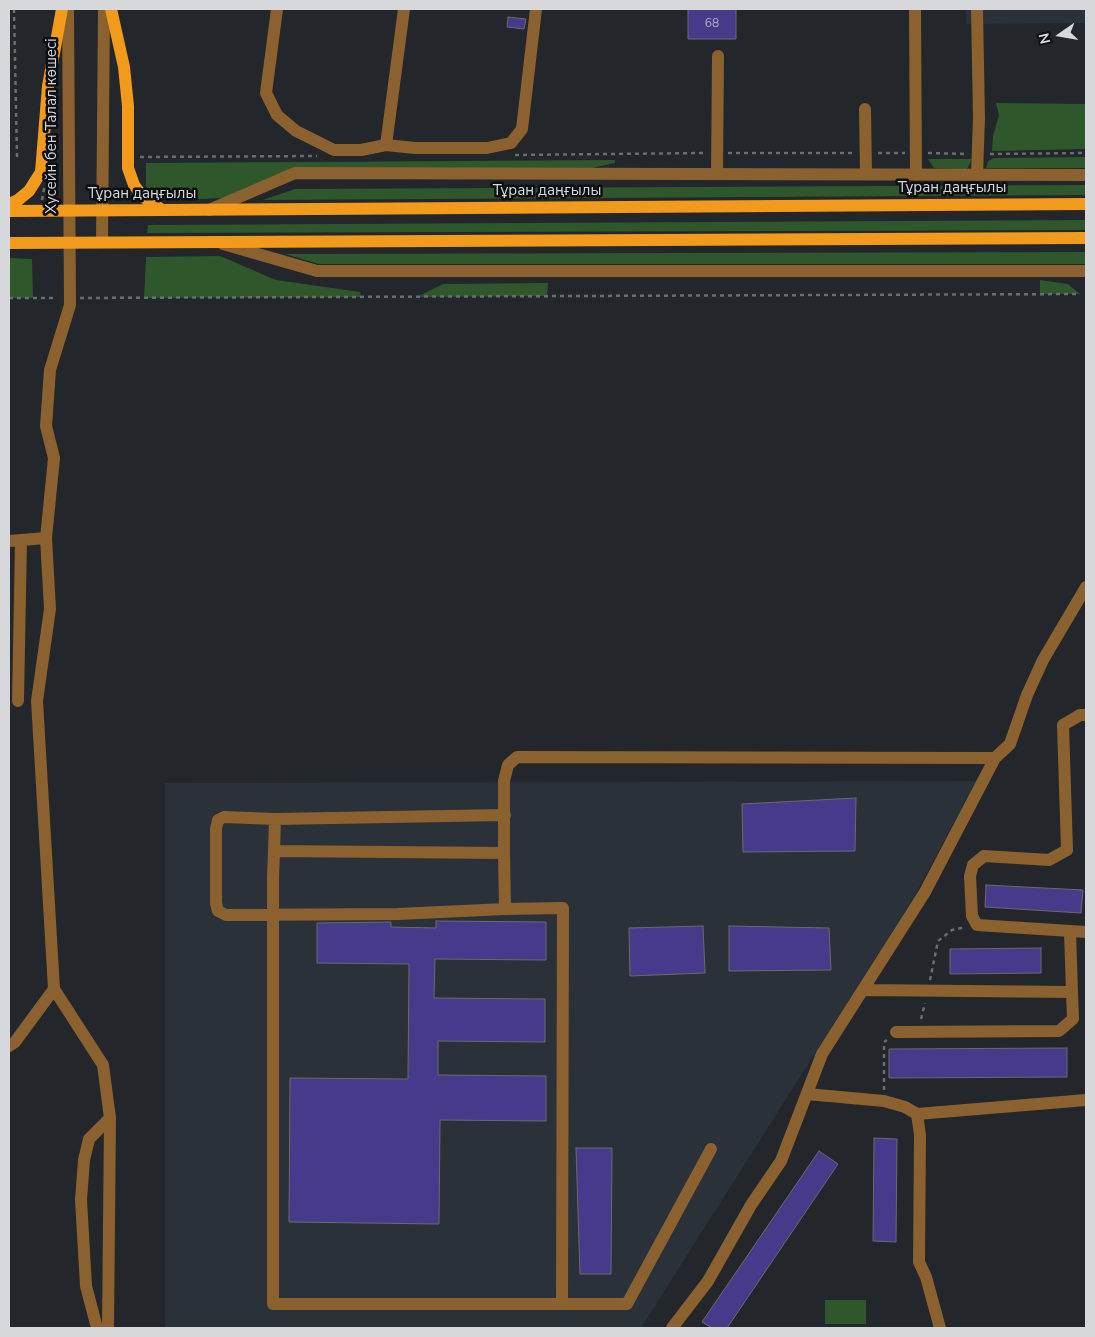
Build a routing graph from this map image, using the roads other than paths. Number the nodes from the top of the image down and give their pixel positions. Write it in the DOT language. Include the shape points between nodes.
graph roads {
  1 [pos="62,9"];
  2 [pos="68,9"];
  3 [pos="104,9"];
  4 [pos="111,9"];
  5 [pos="277,9"];
  6 [pos="404,9"];
  7 [pos="536,9"];
  8 [pos="915,9"];
  9 [pos="977,9"];
  10 [pos="718,56"];
  11 [pos="866,109"];
  12 [pos="386,145"];
  13 [pos="717,174"];
  14 [pos="866,174"];
  15 [pos="916,174"];
  16 [pos="977,175"];
  17 [pos="1086,175"];
  18 [pos="9,204"];
  19 [pos="1086,204"];
  20 [pos="102,210"];
  21 [pos="162,210"];
  22 [pos="209,210"];
  23 [pos="9,211"];
  24 [pos="69,211"];
  25 [pos="1086,238"];
  26 [pos="102,242"];
  27 [pos="215,242"];
  28 [pos="9,243"];
  29 [pos="69,243"];
  30 [pos="1086,271"];
  31 [pos="46,538"];
  32 [pos="15,541"];
  33 [pos="1086,587"];
  34 [pos="13,701"];
  35 [pos="37,701"];
  36 [pos="1086,715"];
  37 [pos="995,758"];
  38 [pos="504,815"];
  39 [pos="275,819"];
  40 [pos="274,852"];
  41 [pos="504,853"];
  42 [pos="504,909"];
  43 [pos="273,914"];
  44 [pos="1070,932"];
  45 [pos="1086,932"];
  46 [pos="54,989"];
  47 [pos="863,990"];
  48 [pos="1072,992"];
  49 [pos="896,1032"];
  50 [pos="9,1046"];
  51 [pos="807,1094"];
  52 [pos="1086,1100"];
  53 [pos="917,1114"];
  54 [pos="110,1118"];
  55 [pos="711,1149"];
  56 [pos="562,1304"];
  57 [pos="97,1328"];
  58 [pos="108,1328"];
  59 [pos="672,1328"];
  60 [pos="940,1328"];
  1 -- 18 [label="main road" via="48,86 41,172 29,191"];
  2 -- 24 [label="street, Хусейн бен Талал көшесі"];
  3 -- 20 [label="street"];
  4 -- 21 [label="main road" via="124,67 128,168 142,196"];
  5 -- 12 [label="street" via="266,94 277,115 296,131 334,150 361,150"];
  6 -- 12 [label="street"];
  7 -- 12 [label="street" via="522,129 511,144 487,148"];
  8 -- 15 [label="street"];
  9 -- 16 [label="street"];
  10 -- 13 [label="street"];
  11 -- 14 [label="street"];
  13 -- 14 [label="street"];
  13 -- 22 [label="street" via="295,173"];
  14 -- 15 [label="street"];
  15 -- 16 [label="street"];
  16 -- 17 [label="street"];
  19 -- 22 [label="main road, Тұран даңғылы"];
  20 -- 21 [label="main road, Тұран даңғылы"];
  20 -- 24 [label="main road, Тұран даңғылы"];
  20 -- 26 [label="street"];
  21 -- 22 [label="main road, Тұран даңғылы"];
  23 -- 24 [label="main road, Тұран даңғылы"];
  24 -- 29 [label="street, Хусейн бен Талал көшесі"];
  25 -- 27 [label="main road"];
  26 -- 27 [label="main road"];
  26 -- 29 [label="main road"];
  27 -- 30 [label="street" via="317,271"];
  28 -- 29 [label="main road"];
  29 -- 31 [label="street, Хусейн бен Талал көшесі" via="70,306 50,370 46,426 54,458"];
  31 -- 32 [label="street"];
  31 -- 35 [label="street, Хусейн бен Талал көшесі" via="50,609"];
  32 -- 34 [label="street"];
  33 -- 37 [label="street" via="1043,660 1010,744"];
  34 -- 35 [label="street"];
  35 -- 46 [label="street, Хусейн бен Талал көшесі"];
  36 -- 44 [label="street" via="1080,715 1063,726 1066,850 1048,860 984,856 973,865 970,876 972,916 977,925"];
  37 -- 38 [label="street" via="517,757 508,765 504,781"];
  37 -- 47 [label="street" via="925,892"];
  38 -- 39 [label="street"];
  38 -- 41 [label="street"];
  39 -- 40 [label="street"];
  39 -- 43 [label="street" via="224,817 218,820 216,829 218,911 226,915"];
  40 -- 41 [label="street"];
  40 -- 43 [label="street"];
  41 -- 42 [label="street"];
  42 -- 43 [label="street" via="398,914"];
  42 -- 56 [label="street" via="563,908"];
  43 -- 56 [label="street" via="273,1304"];
  44 -- 45 [label="street"];
  44 -- 48 [label="street"];
  46 -- 50 [label="street"];
  46 -- 54 [label="street" via="103,1065"];
  47 -- 48 [label="street"];
  47 -- 51 [label="street" via="822,1054"];
  48 -- 49 [label="street" via="1073,1019 1059,1031"];
  51 -- 53 [label="street" via="884,1102"];
  51 -- 59 [label="street" via="781,1161 751,1205 708,1281"];
  52 -- 53 [label="street"];
  53 -- 60 [label="street" via="920,1135 918,1262 926,1277"];
  54 -- 57 [label="street" via="89,1139 82,1190 86,1286"];
  54 -- 58 [label="street"];
  55 -- 56 [label="street" via="627,1304"];
}
